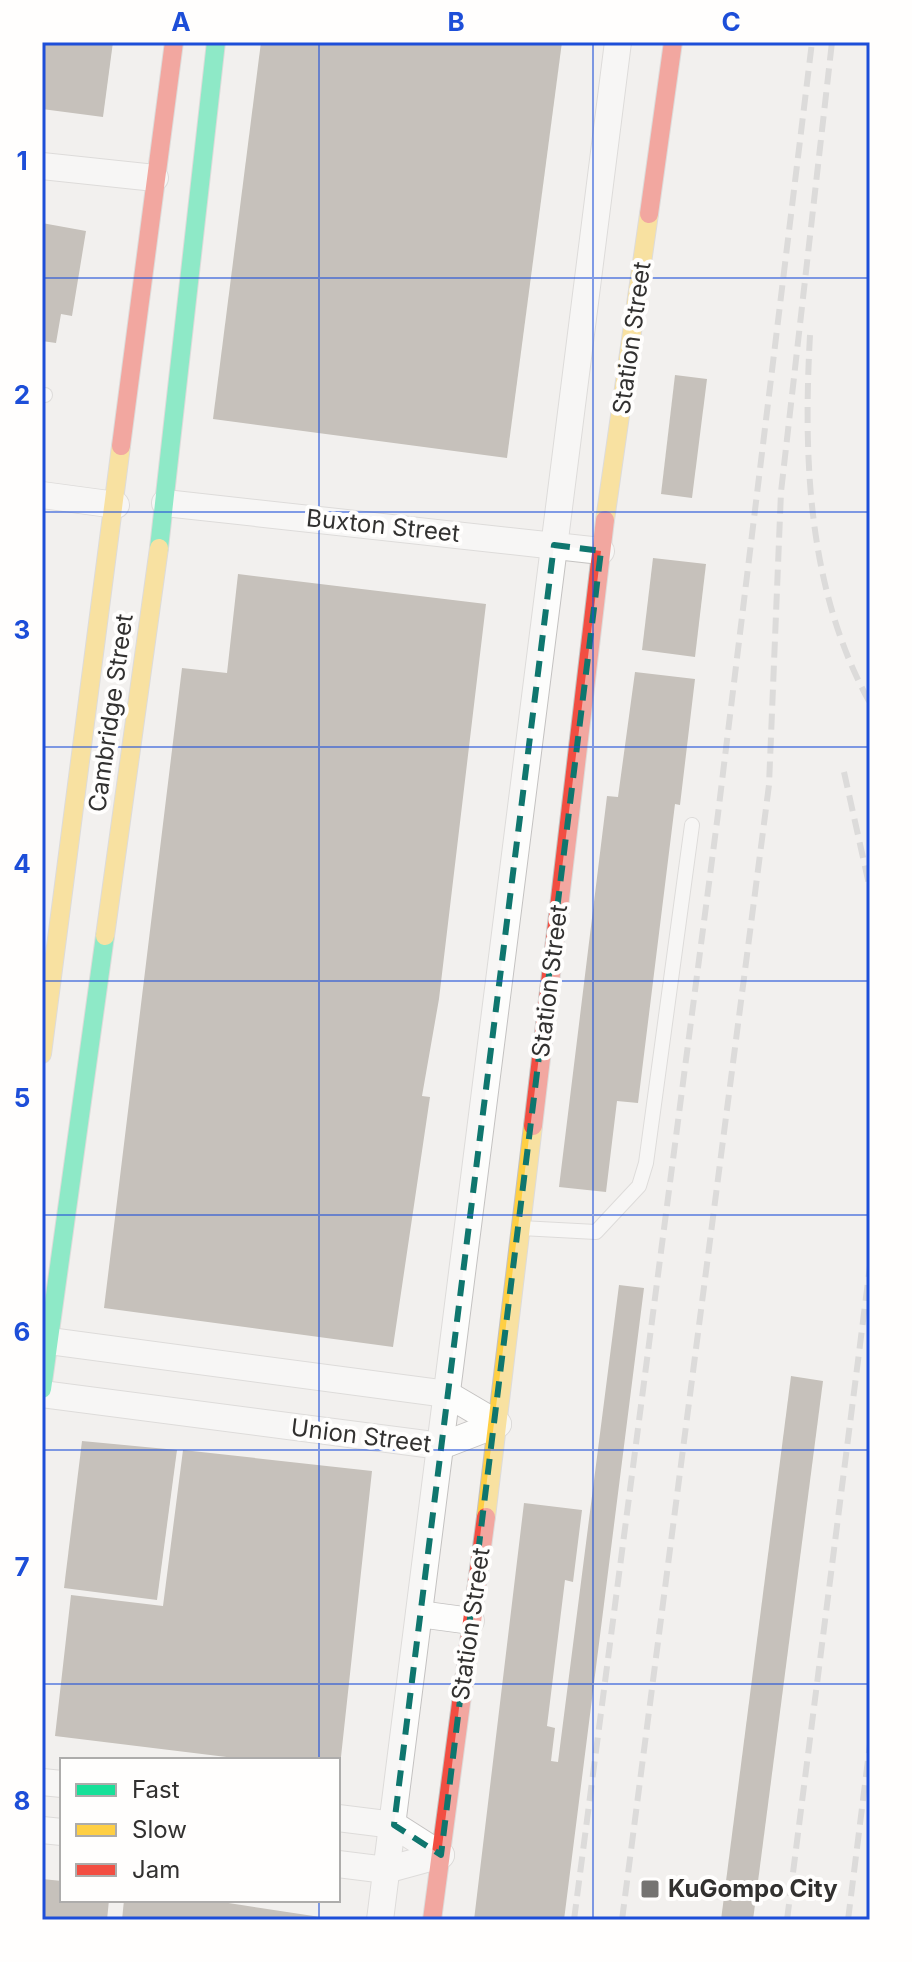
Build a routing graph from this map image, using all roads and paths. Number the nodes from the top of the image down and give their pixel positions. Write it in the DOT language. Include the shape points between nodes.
graph roads {
  1 [pos="174,42"];
  2 [pos="216,42"];
  3 [pos="618,42"];
  4 [pos="673,42"];
  5 [pos="42,166"];
  6 [pos="155,178"];
  7 [pos="42,495"];
  8 [pos="165,503"];
  9 [pos="116,505"];
  10 [pos="554,545"];
  11 [pos="601,551"];
  12 [pos="692,825"];
  13 [pos="54,884"];
  14 [pos="48,951"];
  15 [pos="42,1054"];
  16 [pos="521,1228"];
  17 [pos="45,1340"];
  18 [pos="42,1392"];
  19 [pos="447,1394"];
  20 [pos="498,1424"];
  21 [pos="441,1446"];
  22 [pos="419,1614"];
  23 [pos="471,1621"];
  24 [pos="340,1818"];
  25 [pos="394,1825"];
  26 [pos="441,1855"];
  27 [pos="340,1864"];
  28 [pos="386,1870"];
  29 [pos="380,1920"];
  30 [pos="432,1920"];
  1 -- 6 [label="street, Cambridge Street"];
  2 -- 8 [label="street, Cambridge Street"];
  3 -- 10 [label="street"];
  4 -- 11 [label="street, Station Street"];
  5 -- 6 [label="street"];
  6 -- 9 [label="street, Cambridge Street"];
  7 -- 9 [label="street"];
  8 -- 10 [label="street, Buxton Street"];
  8 -- 17 [label="street, Cambridge Street"];
  9 -- 13 [label="street, Cambridge Street"];
  10 -- 11 [label="street, Buxton Street"];
  10 -- 19 [label="street"];
  11 -- 16 [label="street, Station Street"];
  12 -- 16 [label="lane" via="639,1186 596,1232"];
  13 -- 14 [label="street, Cambridge Street"];
  14 -- 15 [label="street, Cambridge Street"];
  16 -- 20 [label="street, Station Street"];
  17 -- 18 [label="street, Cambridge Street"];
  17 -- 19 [label="street"];
  18 -- 21 [label="street, Union Street"];
  19 -- 20 [label="street"];
  19 -- 21 [label="street"];
  20 -- 21 [label="street, Union Street"];
  20 -- 23 [label="street, Station Street"];
  21 -- 22 [label="street"];
  22 -- 23 [label="street"];
  22 -- 25 [label="street"];
  23 -- 26 [label="street, Station Street"];
  24 -- 25 [label="street"];
  25 -- 26 [label="street"];
  25 -- 28 [label="street"];
  26 -- 28 [label="street"];
  26 -- 30 [label="street, Station Street"];
  27 -- 28 [label="street"];
  28 -- 29 [label="street"];
}
